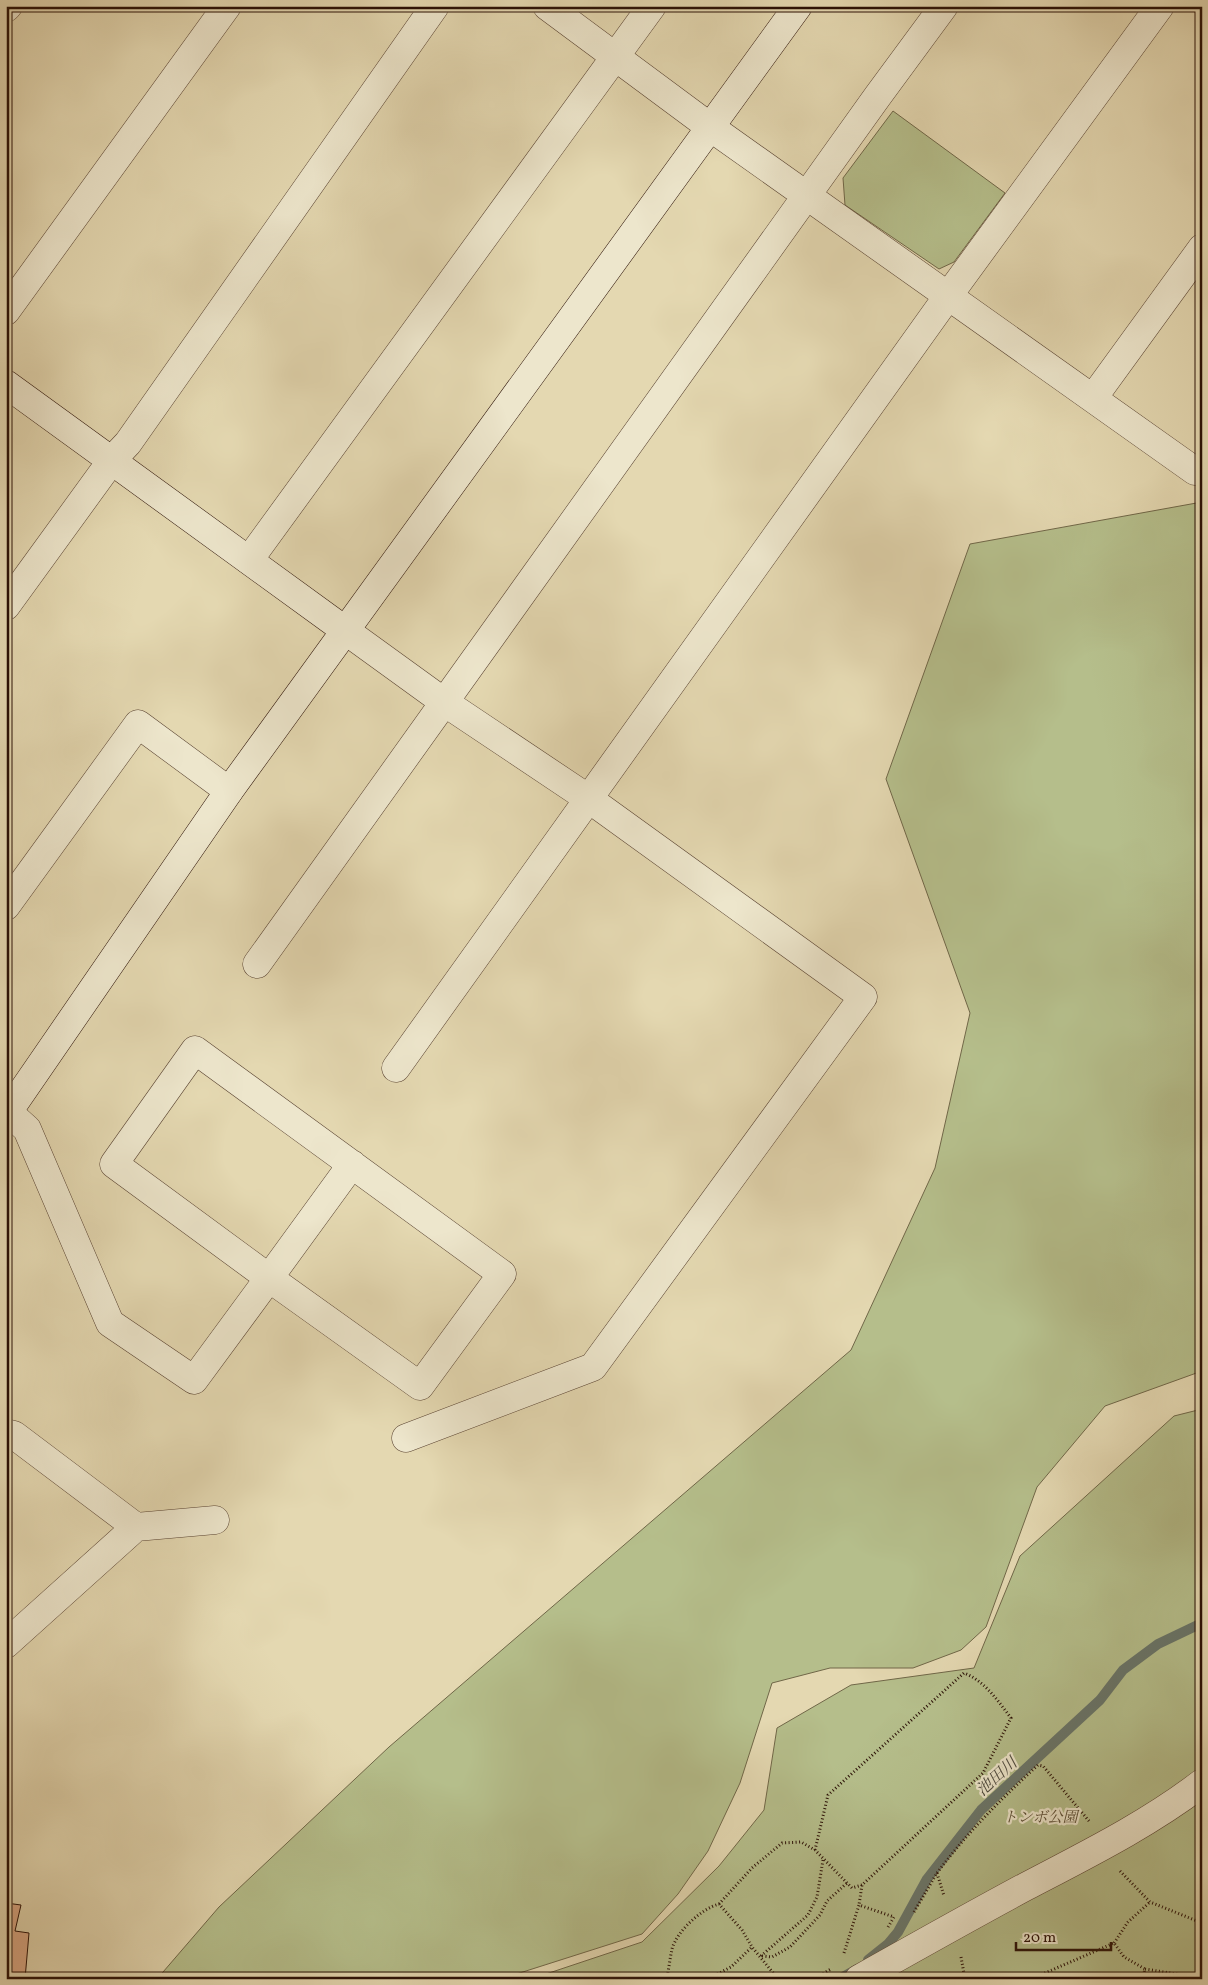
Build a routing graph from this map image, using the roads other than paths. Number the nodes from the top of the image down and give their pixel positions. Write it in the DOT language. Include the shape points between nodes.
graph roads {
  1 [pos="227,6"];
  2 [pos="435,6"];
  3 [pos="547,6"];
  4 [pos="652,6"];
  5 [pos="798,6"];
  6 [pos="944,6"];
  7 [pos="1160,6"];
  8 [pos="616,57"];
  9 [pos="710,127"];
  10 [pos="807,195"];
  11 [pos="1202,248"];
  12 [pos="948,296"];
  13 [pos="6,311"];
  14 [pos="6,384"];
  15 [pos="1093,398"];
  16 [pos="112,460"];
  17 [pos="1202,469"];
  18 [pos="249,560"];
  19 [pos="6,606"];
  20 [pos="346,631"];
  21 [pos="444,702"];
  22 [pos="229,791"];
  23 [pos="589,799"];
  24 [pos="6,906"];
  25 [pos="257,964"];
  26 [pos="396,1068"];
  27 [pos="7,1113"];
  28 [pos="352,1164"];
  29 [pos="269,1278"];
  30 [pos="6,1433"];
  31 [pos="406,1438"];
  32 [pos="215,1520"];
  33 [pos="136,1527"];
  34 [pos="6,1644"];
  35 [pos="1202,1783"];
  36 [pos="859,1979"];
  1 -- 13 [label="street"];
  2 -- 16 [label="street" via="128,443"];
  3 -- 8 [label="street"];
  4 -- 8 [label="street"];
  5 -- 9 [label="street"];
  6 -- 10 [label="street"];
  7 -- 12 [label="street"];
  8 -- 9 [label="street"];
  8 -- 18 [label="street"];
  9 -- 10 [label="street"];
  9 -- 20 [label="street"];
  10 -- 12 [label="street"];
  10 -- 21 [label="street"];
  11 -- 15 [label="street"];
  12 -- 15 [label="street"];
  12 -- 23 [label="street"];
  14 -- 16 [label="street"];
  15 -- 17 [label="street" via="1195,471"];
  16 -- 18 [label="street"];
  16 -- 19 [label="street"];
  18 -- 20 [label="street"];
  20 -- 21 [label="street"];
  20 -- 22 [label="street"];
  21 -- 23 [label="street"];
  21 -- 25 [label="street"];
  22 -- 24 [label="street" via="138,724"];
  22 -- 27 [label="street"];
  23 -- 26 [label="street"];
  23 -- 31 [label="street" via="863,997 593,1367"];
  27 -- 29 [label="street" via="27,1129 110,1323 194,1380"];
  28 -- 29 [label="street"];
  28 -- 29 [label="street" via="502,1274 420,1386"];
  28 -- 29 [label="street" via="195,1050 114,1164"];
  30 -- 33 [label="street" via="14,1435"];
  32 -- 33 [label="street"];
  33 -- 34 [label="street"];
  35 -- 36 [label="street" via="1108,1844"];
}
